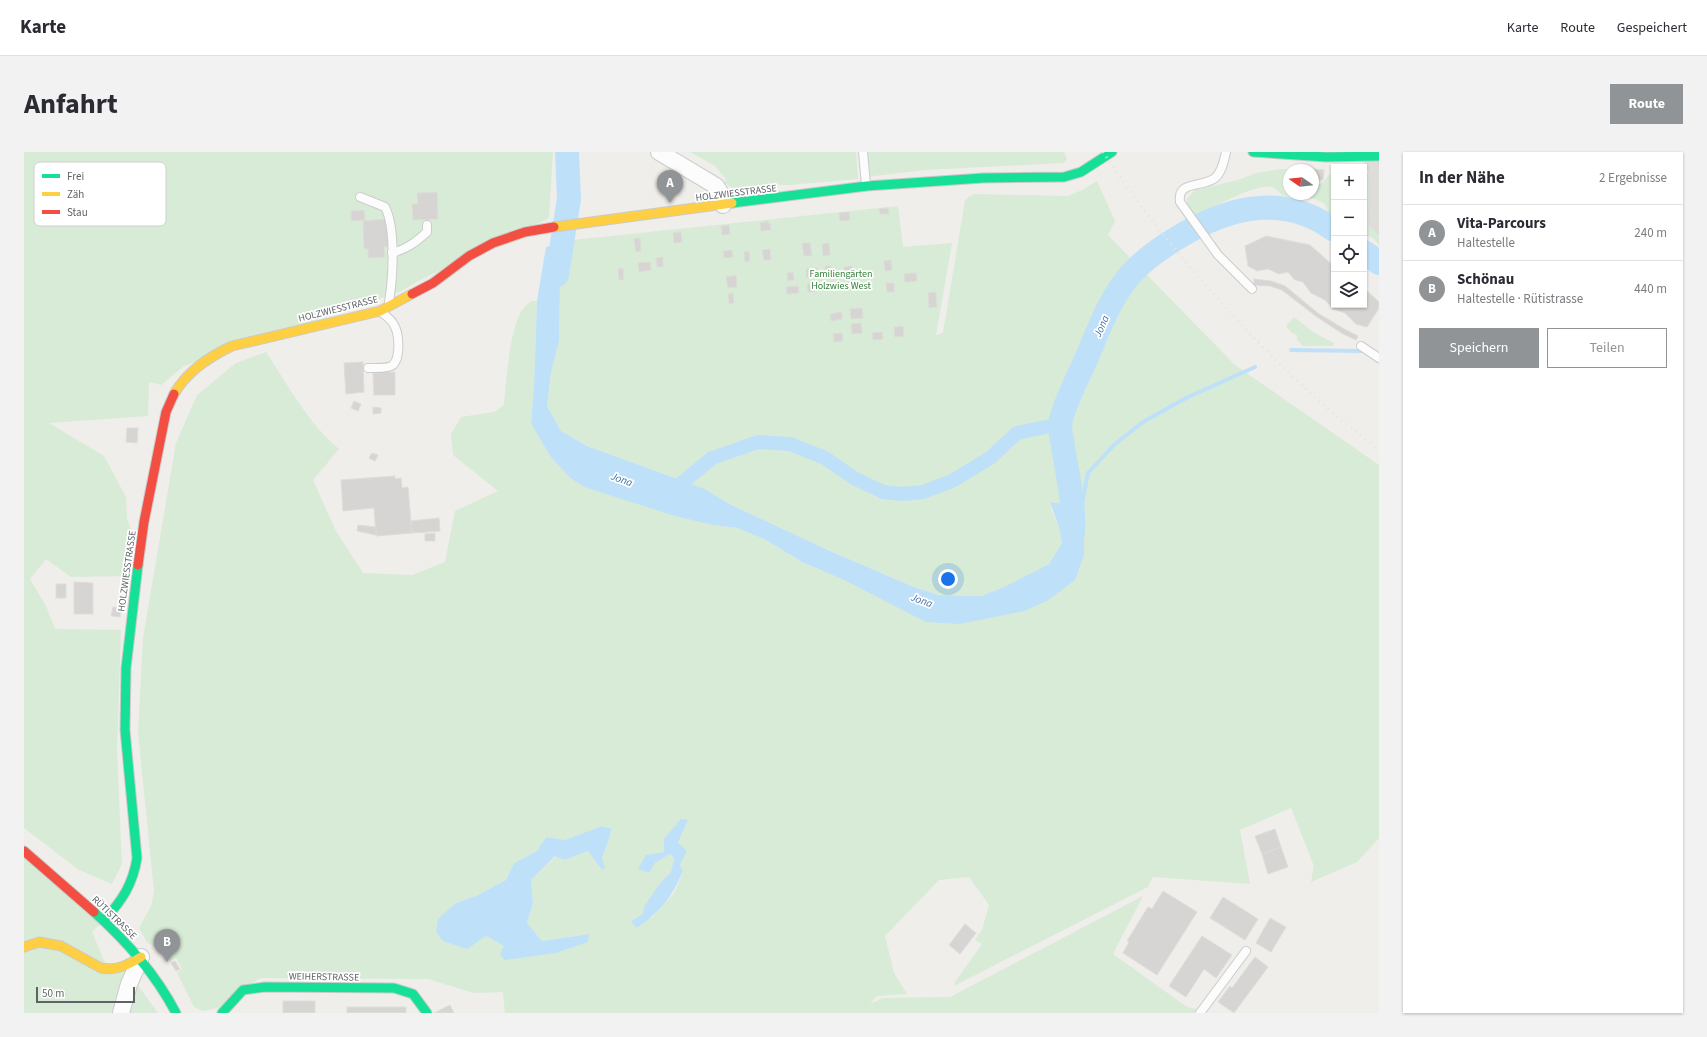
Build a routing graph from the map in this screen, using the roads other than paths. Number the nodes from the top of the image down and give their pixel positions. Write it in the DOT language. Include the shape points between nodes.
graph roads {
  1 [pos="659,152"];
  2 [pos="863,152"];
  3 [pos="1112,152"];
  4 [pos="1226,152"];
  5 [pos="1253,152"];
  6 [pos="1367,155"];
  7 [pos="1379,156"];
  8 [pos="867,186"];
  9 [pos="360,197"];
  10 [pos="723,205"];
  11 [pos="427,225"];
  12 [pos="392,253"];
  13 [pos="1252,289"];
  14 [pos="384,309"];
  15 [pos="1362,346"];
  16 [pos="1379,358"];
  17 [pos="368,368"];
  18 [pos="24,851"];
  19 [pos="104,920"];
  20 [pos="24,947"];
  21 [pos="1246,951"];
  22 [pos="141,957"];
  23 [pos="120,1013"];
  24 [pos="176,1013"];
  25 [pos="222,1013"];
  26 [pos="427,1013"];
  27 [pos="1200,1013"];
  1 -- 10 [label="street" via="716,186"];
  2 -- 8 [label="lane"];
  3 -- 8 [label="street, HOLZWIESSTRASSE" via="1081,172 1064,177 983,178"];
  4 -- 13 [label="lane" via="1221,170 1214,179 1185,187 1180,192 1180,202 1214,249"];
  5 -- 6 [label="street" via="1326,157"];
  6 -- 7 [label="street"];
  8 -- 10 [label="street, HOLZWIESSTRASSE"];
  9 -- 12 [label="lane" via="385,207 389,215"];
  10 -- 14 [label="street, HOLZWIESSTRASSE" via="525,232 493,243 433,283"];
  11 -- 12 [label="lane" via="427,232 414,244"];
  12 -- 14 [label="lane" via="392,287"];
  14 -- 17 [label="lane" via="395,326 398,358 388,367"];
  14 -- 19 [label="street, HOLZWIESSTRASSE" via="232,346 210,357 192,371 175,392 166,412 144,522 126,668 125,730 137,858 128,891"];
  15 -- 16 [label="lane"];
  18 -- 19 [label="street, RÜTISTRASSE"];
  19 -- 22 [label="street, RÜTISTRASSE"];
  20 -- 22 [label="street" via="39,942 61,946 108,970 128,966"];
  21 -- 27 [label="lane"];
  22 -- 23 [label="street"];
  22 -- 24 [label="street, RÜTISTRASSE" via="166,992"];
  25 -- 26 [label="street, WEIHERSTRASSE" via="243,990 266,986 394,988 412,994"];
}
